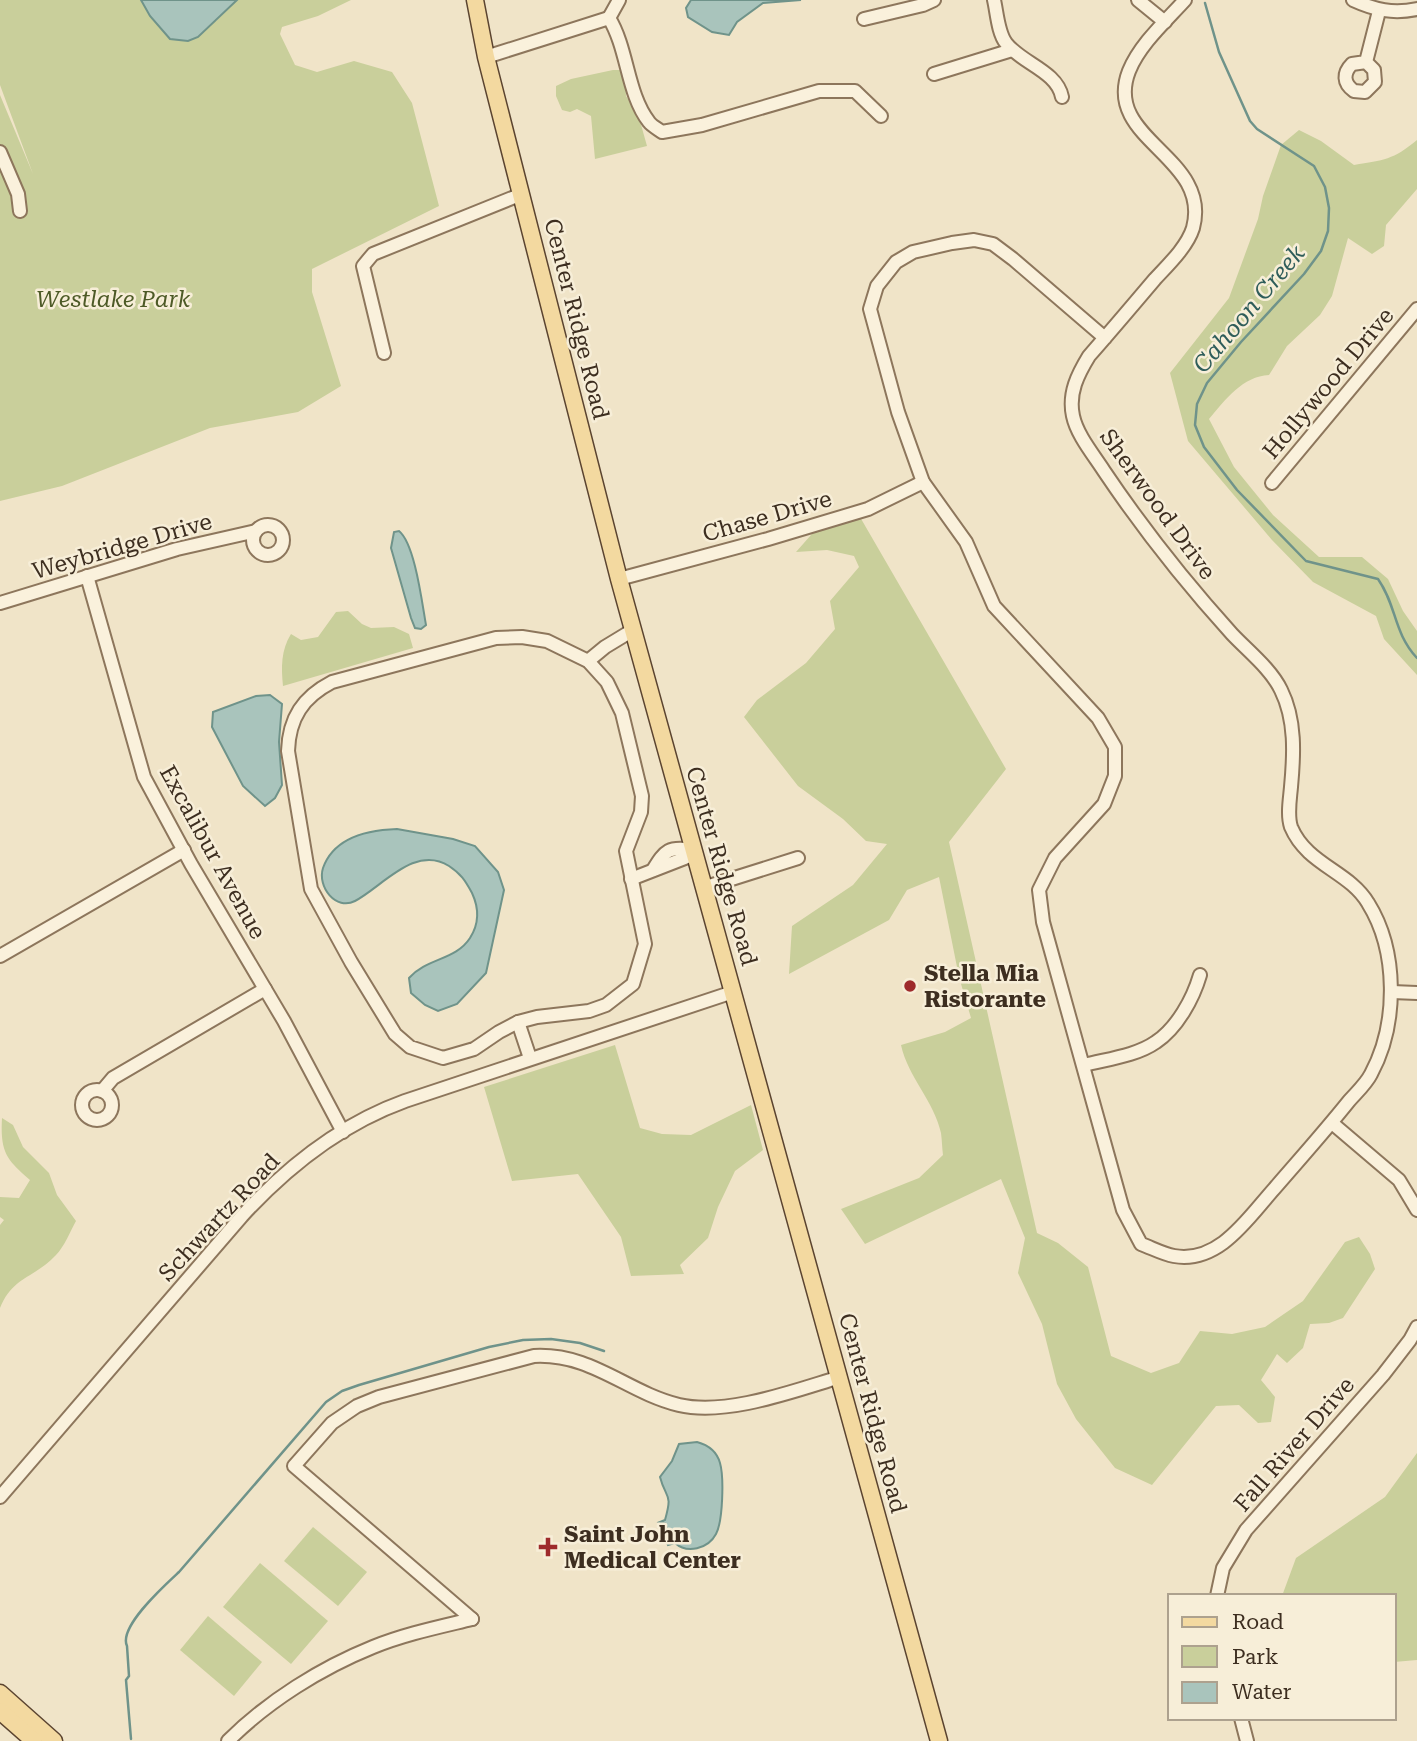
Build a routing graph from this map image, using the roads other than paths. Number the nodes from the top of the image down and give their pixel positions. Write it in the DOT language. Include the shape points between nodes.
graph roads {
  1 [pos="475,0"];
  2 [pos="619,0"];
  3 [pos="934,0"];
  4 [pos="994,0"];
  5 [pos="1138,0"];
  6 [pos="1185,0"];
  7 [pos="1353,0"];
  8 [pos="1417,9"];
  9 [pos="1379,11"];
  10 [pos="610,18"];
  11 [pos="864,19"];
  12 [pos="1165,22"];
  13 [pos="1012,50"];
  14 [pos="486,57"];
  15 [pos="1366,62"];
  16 [pos="933,74"];
  17 [pos="1062,97"];
  18 [pos="881,116"];
  19 [pos="0,152"];
  20 [pos="522,194"];
  21 [pos="20,211"];
  22 [pos="1417,309"];
  23 [pos="1104,338"];
  24 [pos="384,353"];
  25 [pos="923,482"];
  26 [pos="1272,483"];
  27 [pos="256,531"];
  28 [pos="87,576"];
  29 [pos="619,579"];
  30 [pos="0,603"];
  31 [pos="633,631"];
  32 [pos="588,662"];
  33 [pos="184,850"];
  34 [pos="693,850"];
  35 [pos="798,858"];
  36 [pos="631,879"];
  37 [pos="703,888"];
  38 [pos="0,956"];
  39 [pos="1200,975"];
  40 [pos="265,989"];
  41 [pos="733,992"];
  42 [pos="1392,992"];
  43 [pos="1417,993"];
  44 [pos="518,1022"];
  45 [pos="530,1058"];
  46 [pos="1084,1065"];
  47 [pos="102,1091"];
  48 [pos="1332,1123"];
  49 [pos="343,1132"];
  50 [pos="1417,1210"];
  51 [pos="1417,1327"];
  52 [pos="840,1377"];
  53 [pos="0,1497"];
  54 [pos="1217,1594"];
  55 [pos="0,1693"];
  56 [pos="0,1711"];
  57 [pos="1242,1720"];
  58 [pos="34,1741"];
  59 [pos="54,1741"];
  60 [pos="228,1741"];
  61 [pos="939,1741"];
  62 [pos="1247,1741"];
  1 -- 14 [label="main road, Center Ridge Road"];
  2 -- 10 [label="street"];
  3 -- 11 [label="street"];
  4 -- 13 [label="street" via="1003,40"];
  5 -- 12 [label="street"];
  6 -- 12 [label="street, Sherwood Drive"];
  7 -- 9 [label="street"];
  8 -- 9 [label="street"];
  9 -- 15 [label="street"];
  10 -- 14 [label="street"];
  10 -- 18 [label="street" via="637,98 649,122 662,132 819,91 855,91"];
  12 -- 23 [label="street, Sherwood Drive" via="1130,69 1126,97 1138,130 1170,159 1190,187 1192,229 1180,250"];
  13 -- 16 [label="street"];
  13 -- 17 [label="street" via="1053,81"];
  14 -- 20 [label="main road, Center Ridge Road"];
  19 -- 21 [label="street" via="18,194"];
  20 -- 24 [label="street" via="373,254 363,267"];
  20 -- 29 [label="main road, Center Ridge Road"];
  22 -- 26 [label="street, Hollywood Drive"];
  23 -- 25 [label="street, Sherwood Drive" via="993,244 974,240 952,243 896,262 877,286 870,309"];
  23 -- 42 [label="street, Sherwood Drive" via="1078,373 1072,391 1079,430 1152,540 1281,689 1294,753 1289,823 1309,854 1368,903 1391,966"];
  25 -- 29 [label="street, Chase Drive" via="868,509"];
  25 -- 46 [label="street, Sherwood Drive" via="966,542 994,606 1098,718 1115,747 1115,776 1104,804 1055,858 1039,890 1043,922"];
  27 -- 28 [label="street, Weybridge Drive"];
  28 -- 30 [label="street, Weybridge Drive"];
  28 -- 33 [label="street, Excalibur Avenue" via="144,777"];
  29 -- 31 [label="main road, Center Ridge Road"];
  31 -- 32 [label="street"];
  31 -- 34 [label="main road, Center Ridge Road"];
  32 -- 36 [label="street" via="607,682 622,713 642,796 641,812 626,851"];
  32 -- 44 [label="street" via="547,641 495,638 332,682 315,691 289,730 288,751 311,889 395,1034 410,1047 443,1058 474,1049"];
  33 -- 38 [label="street"];
  33 -- 40 [label="street, Excalibur Avenue"];
  34 -- 36 [label="street" via="685,858"];
  34 -- 37 [label="main road, Center Ridge Road"];
  35 -- 37 [label="street"];
  36 -- 44 [label="street" via="645,944 633,984 606,1005 589,1011"];
  37 -- 41 [label="main road, Center Ridge Road"];
  39 -- 46 [label="street" via="1193,999 1157,1042"];
  40 -- 47 [label="street" via="113,1078"];
  40 -- 49 [label="street, Excalibur Avenue"];
  41 -- 45 [label="street, Schwartz Road"];
  41 -- 52 [label="main road, Center Ridge Road"];
  42 -- 43 [label="street"];
  42 -- 48 [label="street, Sherwood Drive" via="1385,1035 1371,1075"];
  44 -- 45 [label="street"];
  45 -- 49 [label="street, Schwartz Road" via="385,1108"];
  46 -- 48 [label="street, Sherwood Drive" via="1124,1210 1141,1244 1175,1256 1199,1255 1228,1241"];
  48 -- 50 [label="street" via="1399,1180"];
  49 -- 53 [label="street, Schwartz Road" via="296,1165 250,1207"];
  51 -- 54 [label="street, Fall River Drive" via="1382,1375 1246,1530 1223,1568"];
  52 -- 60 [label="street" via="730,1406 700,1408 654,1396 577,1360 534,1356 379,1397 348,1410 293,1466 472,1619 393,1640 336,1665 274,1703"];
  52 -- 61 [label="main road, Center Ridge Road"];
  55 -- 59 [label="main road"];
  56 -- 58 [label="main road"];
  57 -- 62 [label="street"];
}
